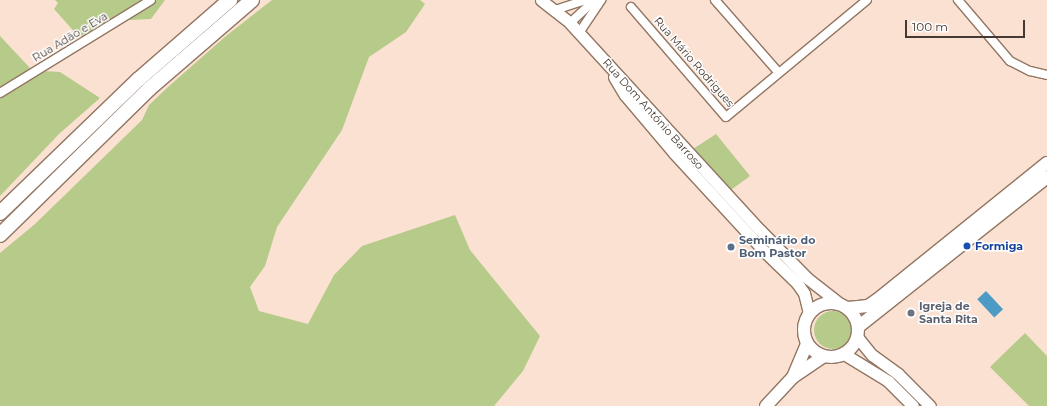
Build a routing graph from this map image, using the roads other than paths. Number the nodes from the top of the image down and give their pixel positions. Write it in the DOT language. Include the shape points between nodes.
graph roads {
  1 [pos="151,0"];
  2 [pos="230,0"];
  3 [pos="252,0"];
  4 [pos="541,0"];
  5 [pos="586,0"];
  6 [pos="595,0"];
  7 [pos="601,0"];
  8 [pos="715,0"];
  9 [pos="868,0"];
  10 [pos="958,0"];
  11 [pos="631,7"];
  12 [pos="555,10"];
  13 [pos="570,23"];
  14 [pos="579,33"];
  15 [pos="601,57"];
  16 [pos="778,72"];
  17 [pos="1047,75"];
  18 [pos="0,92"];
  19 [pos="1047,163"];
  20 [pos="1047,177"];
  21 [pos="0,214"];
  22 [pos="0,236"];
  23 [pos="843,306"];
  24 [pos="809,313"];
  25 [pos="858,332"];
  26 [pos="807,344"];
  27 [pos="844,354"];
  28 [pos="823,357"];
  29 [pos="793,377"];
  30 [pos="766,406"];
  31 [pos="912,406"];
  32 [pos="930,406"];
  1 -- 18 [label="street, Rua Adão e Eva"];
  2 -- 21 [label="highway" via="139,79"];
  3 -- 22 [label="highway" via="149,89"];
  4 -- 12 [label="main road"];
  5 -- 12 [label="street"];
  6 -- 13 [label="street"];
  7 -- 14 [label="street"];
  8 -- 16 [label="street"];
  9 -- 16 [label="street"];
  10 -- 17 [label="street" via="1010,62"];
  11 -- 16 [label="street, Rua Mário Rodrigues" via="726,117"];
  12 -- 13 [label="main road"];
  13 -- 14 [label="main road"];
  14 -- 15 [label="main road"];
  15 -- 23 [label="main road, Rua Dom António Barroso" via="760,230 807,278"];
  15 -- 24 [label="main road, Rua Dom António Barroso" via="625,95 674,153 797,283 804,293"];
  19 -- 23 [label="main road" via="877,300 868,306"];
  20 -- 25 [label="main road"];
  23 -- 24 [label="main road" via="823,304"];
  23 -- 25 [label="main road" via="855,317"];
  24 -- 26 [label="main road" via="804,322 803,333"];
  25 -- 27 [label="main road" via="852,347"];
  25 -- 32 [label="main road" via="872,355 898,374"];
  26 -- 28 [label="main road" via="813,352"];
  26 -- 29 [label="main road"];
  27 -- 28 [label="main road" via="834,358"];
  27 -- 31 [label="main road" via="888,381"];
  28 -- 29 [label="main road"];
  29 -- 30 [label="main road"];
}
